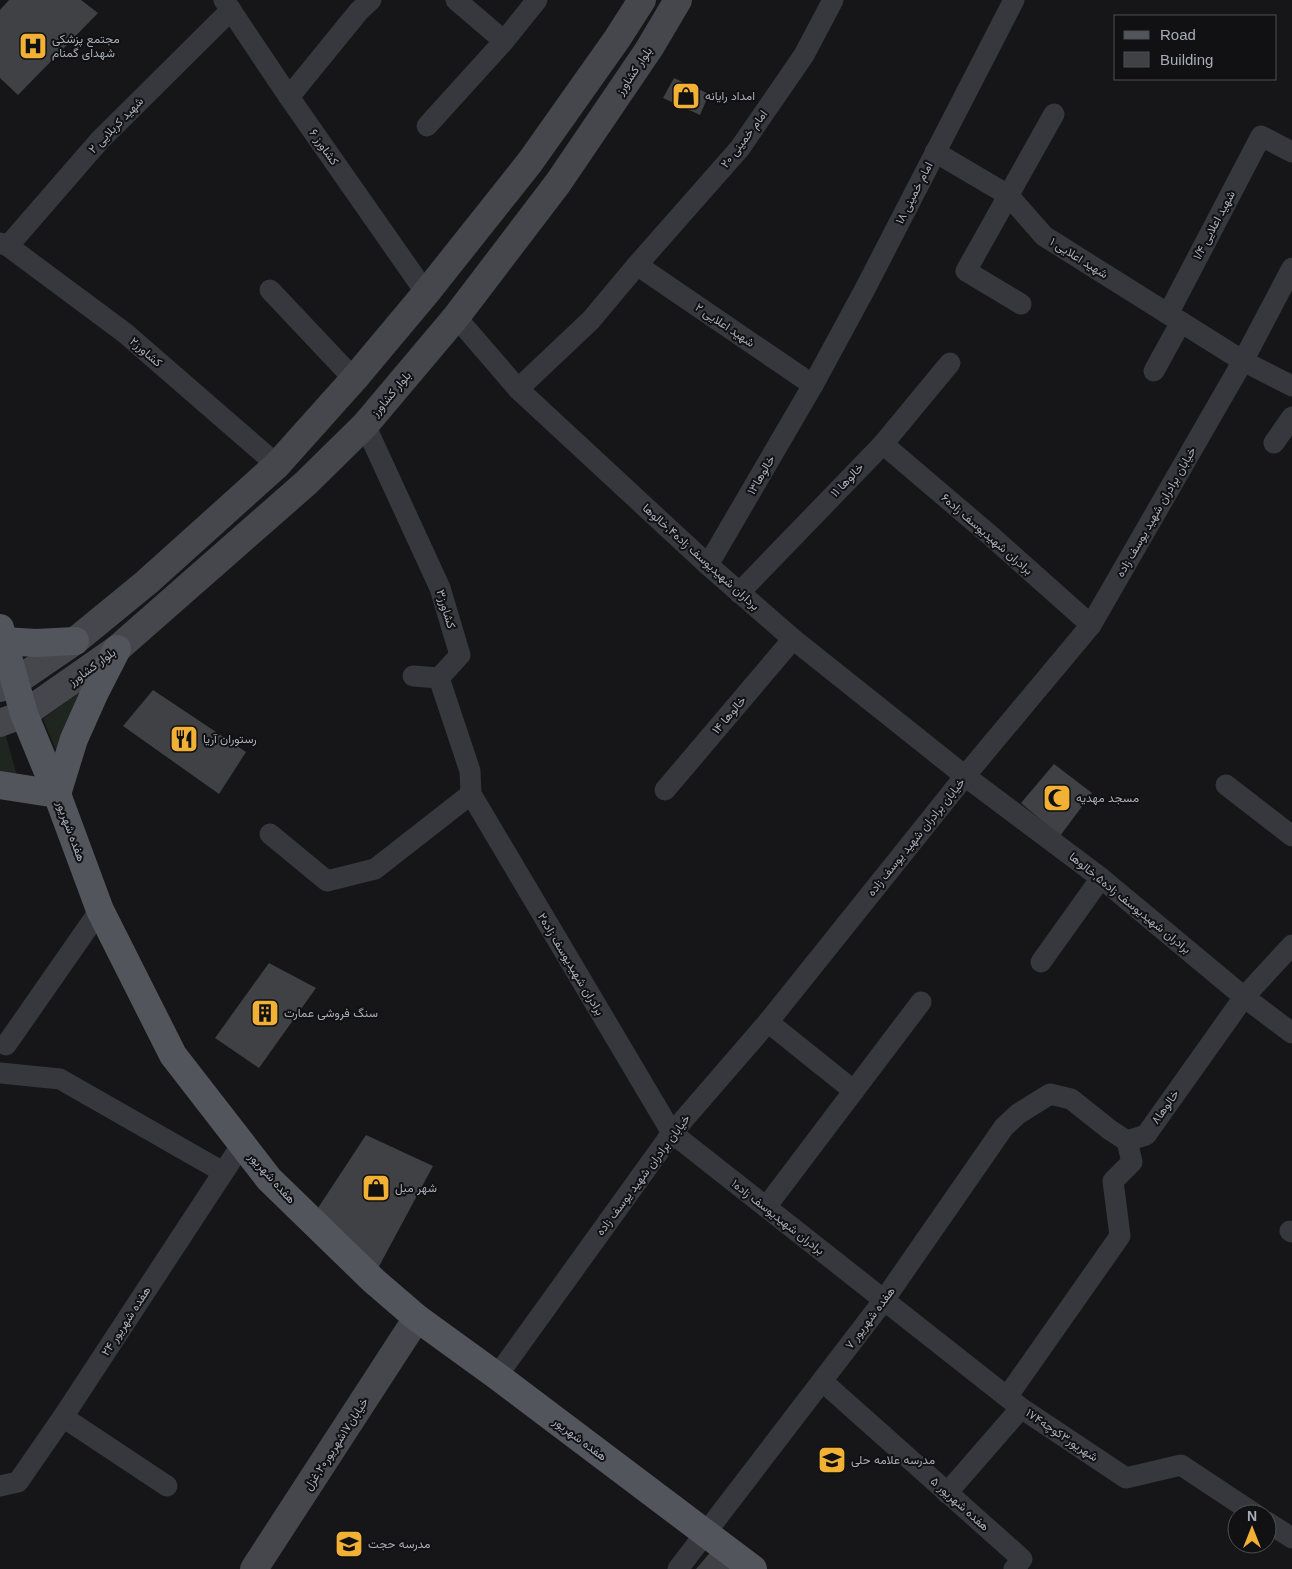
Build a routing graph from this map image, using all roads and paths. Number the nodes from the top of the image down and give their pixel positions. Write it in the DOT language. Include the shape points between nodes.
graph roads {
  1 [pos="456,0"];
  2 [pos="537,0"];
  3 [pos="642,0"];
  4 [pos="678,0"];
  5 [pos="833,0"];
  6 [pos="1014,0"];
  7 [pos="360,4"];
  8 [pos="228,5"];
  9 [pos="504,41"];
  10 [pos="289,97"];
  11 [pos="1054,114"];
  12 [pos="427,126"];
  13 [pos="935,152"];
  14 [pos="1292,152"];
  15 [pos="1008,195"];
  16 [pos="4,244"];
  17 [pos="637,265"];
  18 [pos="1292,268"];
  19 [pos="270,290"];
  20 [pos="426,293"];
  21 [pos="1021,304"];
  22 [pos="456,318"];
  23 [pos="1174,318"];
  24 [pos="1243,361"];
  25 [pos="950,363"];
  26 [pos="1154,371"];
  27 [pos="354,379"];
  28 [pos="813,385"];
  29 [pos="1292,386"];
  30 [pos="518,389"];
  31 [pos="1292,417"];
  32 [pos="365,425"];
  33 [pos="1274,443"];
  34 [pos="883,444"];
  35 [pos="277,465"];
  36 [pos="708,566"];
  37 [pos="739,593"];
  38 [pos="1091,625"];
  39 [pos="2,634"];
  40 [pos="77,638"];
  41 [pos="793,639"];
  42 [pos="109,656"];
  43 [pos="413,676"];
  44 [pos="439,678"];
  45 [pos="7,685"];
  46 [pos="12,719"];
  47 [pos="965,776"];
  48 [pos="0,785"];
  49 [pos="1226,785"];
  50 [pos="665,790"];
  51 [pos="57,794"];
  52 [pos="471,794"];
  53 [pos="270,834"];
  54 [pos="1292,836"];
  55 [pos="1101,878"];
  56 [pos="100,910"];
  57 [pos="1292,945"];
  58 [pos="1041,962"];
  59 [pos="1244,997"];
  60 [pos="921,1002"];
  61 [pos="768,1022"];
  62 [pos="1292,1033"];
  63 [pos="6,1045"];
  64 [pos="0,1073"];
  65 [pos="854,1091"];
  66 [pos="672,1133"];
  67 [pos="1127,1141"];
  68 [pos="242,1144"];
  69 [pos="223,1172"];
  70 [pos="766,1207"];
  71 [pos="884,1300"];
  72 [pos="417,1318"];
  73 [pos="497,1376"];
  74 [pos="822,1381"];
  75 [pos="1014,1402"];
  76 [pos="63,1417"];
  77 [pos="0,1486"];
  78 [pos="167,1486"];
  79 [pos="948,1493"];
  80 [pos="1241,1504"];
  81 [pos="1277,1528"];
  82 [pos="705,1534"];
  83 [pos="1292,1538"];
  84 [pos="254,1569"];
  85 [pos="678,1569"];
  86 [pos="753,1569"];
  87 [pos="1014,1569"];
  1 -- 9 [label="street"];
  2 -- 9 [label="street"];
  3 -- 20 [label="main road" via="530,162"];
  4 -- 22 [label="main road, بلوار کشاورز" via="649,49 558,183"];
  5 -- 17 [label="street, امام خمینی ۲۰" via="804,55 740,148"];
  6 -- 13 [label="street, امام خمینی ۱۸"];
  7 -- 10 [label="street"];
  8 -- 10 [label="street, کشاورز ۶"];
  8 -- 16 [label="street, شهید کربلایی ۲"];
  9 -- 12 [label="street"];
  10 -- 20 [label="street, کشاورز ۶"];
  11 -- 15 [label="street"];
  13 -- 15 [label="street, شهید اعلایی ۱"];
  13 -- 28 [label="street, امام خمینی ۱۸"];
  14 -- 23 [label="street, شهید اعلایی ۱/۴" via="1261,136"];
  15 -- 21 [label="street" via="966,270"];
  15 -- 23 [label="street, شهید اعلایی ۱" via="1044,236"];
  16 -- 35 [label="street, کشاورز۲" via="125,334"];
  17 -- 28 [label="street, شهید اعلایی ۲"];
  17 -- 30 [label="street, امام خمینی ۲۰" via="591,320"];
  18 -- 24 [label="street, خیابان برادران شهید یوسف زاده"];
  19 -- 27 [label="street"];
  20 -- 27 [label="main road"];
  22 -- 30 [label="street, برداران شهیدیوسف زاده۴,خالوها"];
  22 -- 32 [label="main road, بلوار کشاورز"];
  23 -- 24 [label="street, شهید اعلایی ۱"];
  23 -- 26 [label="street, شهید اعلایی ۱/۴"];
  24 -- 29 [label="street, شهید اعلایی ۱"];
  24 -- 38 [label="street, خیابان برادران شهید یوسف زاده"];
  25 -- 34 [label="street, خالوها ۱۱"];
  27 -- 35 [label="main road"];
  28 -- 36 [label="street, خالوها۱۳"];
  30 -- 36 [label="street, برداران شهیدیوسف زاده۴,خالوها"];
  31 -- 33 [label="street"];
  32 -- 42 [label="main road, بلوار کشاورز" via="306,483"];
  32 -- 44 [label="street, کشاورز۳" via="440,588 458,646 460,655"];
  34 -- 37 [label="street, خالوها ۱۱"];
  34 -- 38 [label="street, برادران شهیدیوسف زاده۶"];
  35 -- 40 [label="main road" via="147,582"];
  36 -- 37 [label="street, برداران شهیدیوسف زاده۴,خالوها"];
  37 -- 41 [label="street, برداران شهیدیوسف زاده۴,خالوها"];
  38 -- 47 [label="street, خیابان برادران شهید یوسف زاده"];
  39 -- 40 [label="main road" via="36,643"];
  39 -- 45 [label="main road, هفده شهریور"];
  40 -- 42 [label="main road"];
  40 -- 45 [label="main road"];
  41 -- 47 [label="street, برداران شهیدیوسف زاده۴,خالوها"];
  41 -- 50 [label="street, خالوها ۱۴"];
  42 -- 46 [label="main road, بلوار کشاورز"];
  42 -- 51 [label="main road" via="74,739"];
  43 -- 44 [label="street"];
  44 -- 52 [label="street" via="470,771"];
  45 -- 46 [label="main road, هفده شهریور"];
  46 -- 51 [label="main road, هفده شهریور"];
  47 -- 55 [label="street, برادران شهیدیوسف زاده۵,خالوها"];
  47 -- 61 [label="street, خیابان برادران شهید یوسف زاده"];
  48 -- 51 [label="main road"];
  49 -- 54 [label="street"];
  51 -- 56 [label="main road, هفده شهریور"];
  52 -- 53 [label="street" via="375,869 327,881"];
  52 -- 66 [label="street, برادران شهیدیوسف زاده۲"];
  55 -- 58 [label="street"];
  55 -- 59 [label="street, برادران شهیدیوسف زاده۵,خالوها"];
  56 -- 63 [label="street"];
  56 -- 68 [label="main road, هفده شهریور" via="173,1055"];
  57 -- 59 [label="street, خالوها۸"];
  59 -- 62 [label="street, برادران شهیدیوسف زاده۵,خالوها"];
  59 -- 67 [label="street, خالوها۸" via="1146,1135"];
  60 -- 65 [label="street"];
  61 -- 65 [label="street"];
  61 -- 66 [label="street, خیابان برادران شهید یوسف زاده"];
  64 -- 69 [label="street" via="60,1080"];
  65 -- 70 [label="street"];
  66 -- 70 [label="street, برادران شهیدیوسف زاده۱"];
  66 -- 73 [label="street, خیابان برادران شهید یوسف زاده"];
  67 -- 71 [label="street, هفده شهریور ۷" via="1071,1099 1050,1094 1033,1104 1004,1127"];
  67 -- 75 [label="street" via="1132,1162 1113,1181 1120,1236"];
  68 -- 69 [label="street, هفده شهریور ۲۴"];
  68 -- 72 [label="main road, هفده شهریور" via="269,1179"];
  69 -- 76 [label="street, هفده شهریور ۲۴"];
  70 -- 71 [label="street, برادران شهیدیوسف زاده۱"];
  71 -- 74 [label="street, هفده شهریور ۷"];
  71 -- 75 [label="street, ۱۷شهریور۳کوچه۴"];
  72 -- 73 [label="main road, هفده شهریور"];
  72 -- 84 [label="main road, خیابان۱۷شهریور۲۰,غزل"];
  73 -- 82 [label="main road, هفده شهریور"];
  74 -- 79 [label="street, هفده شهریور ۵"];
  74 -- 82 [label="street, هفده شهریور ۷"];
  75 -- 79 [label="street"];
  75 -- 80 [label="street, ۱۷شهریور۳کوچه۴" via="1126,1478 1182,1465"];
  76 -- 77 [label="street, هفده شهریور ۲۴" via="18,1482"];
  76 -- 78 [label="street"];
  79 -- 87 [label="street, هفده شهریور ۵" via="1022,1559"];
  81 -- 83 [label="street"];
  82 -- 85 [label="street, هفده شهریور ۷"];
  82 -- 86 [label="main road, هفده شهریور"];
}
